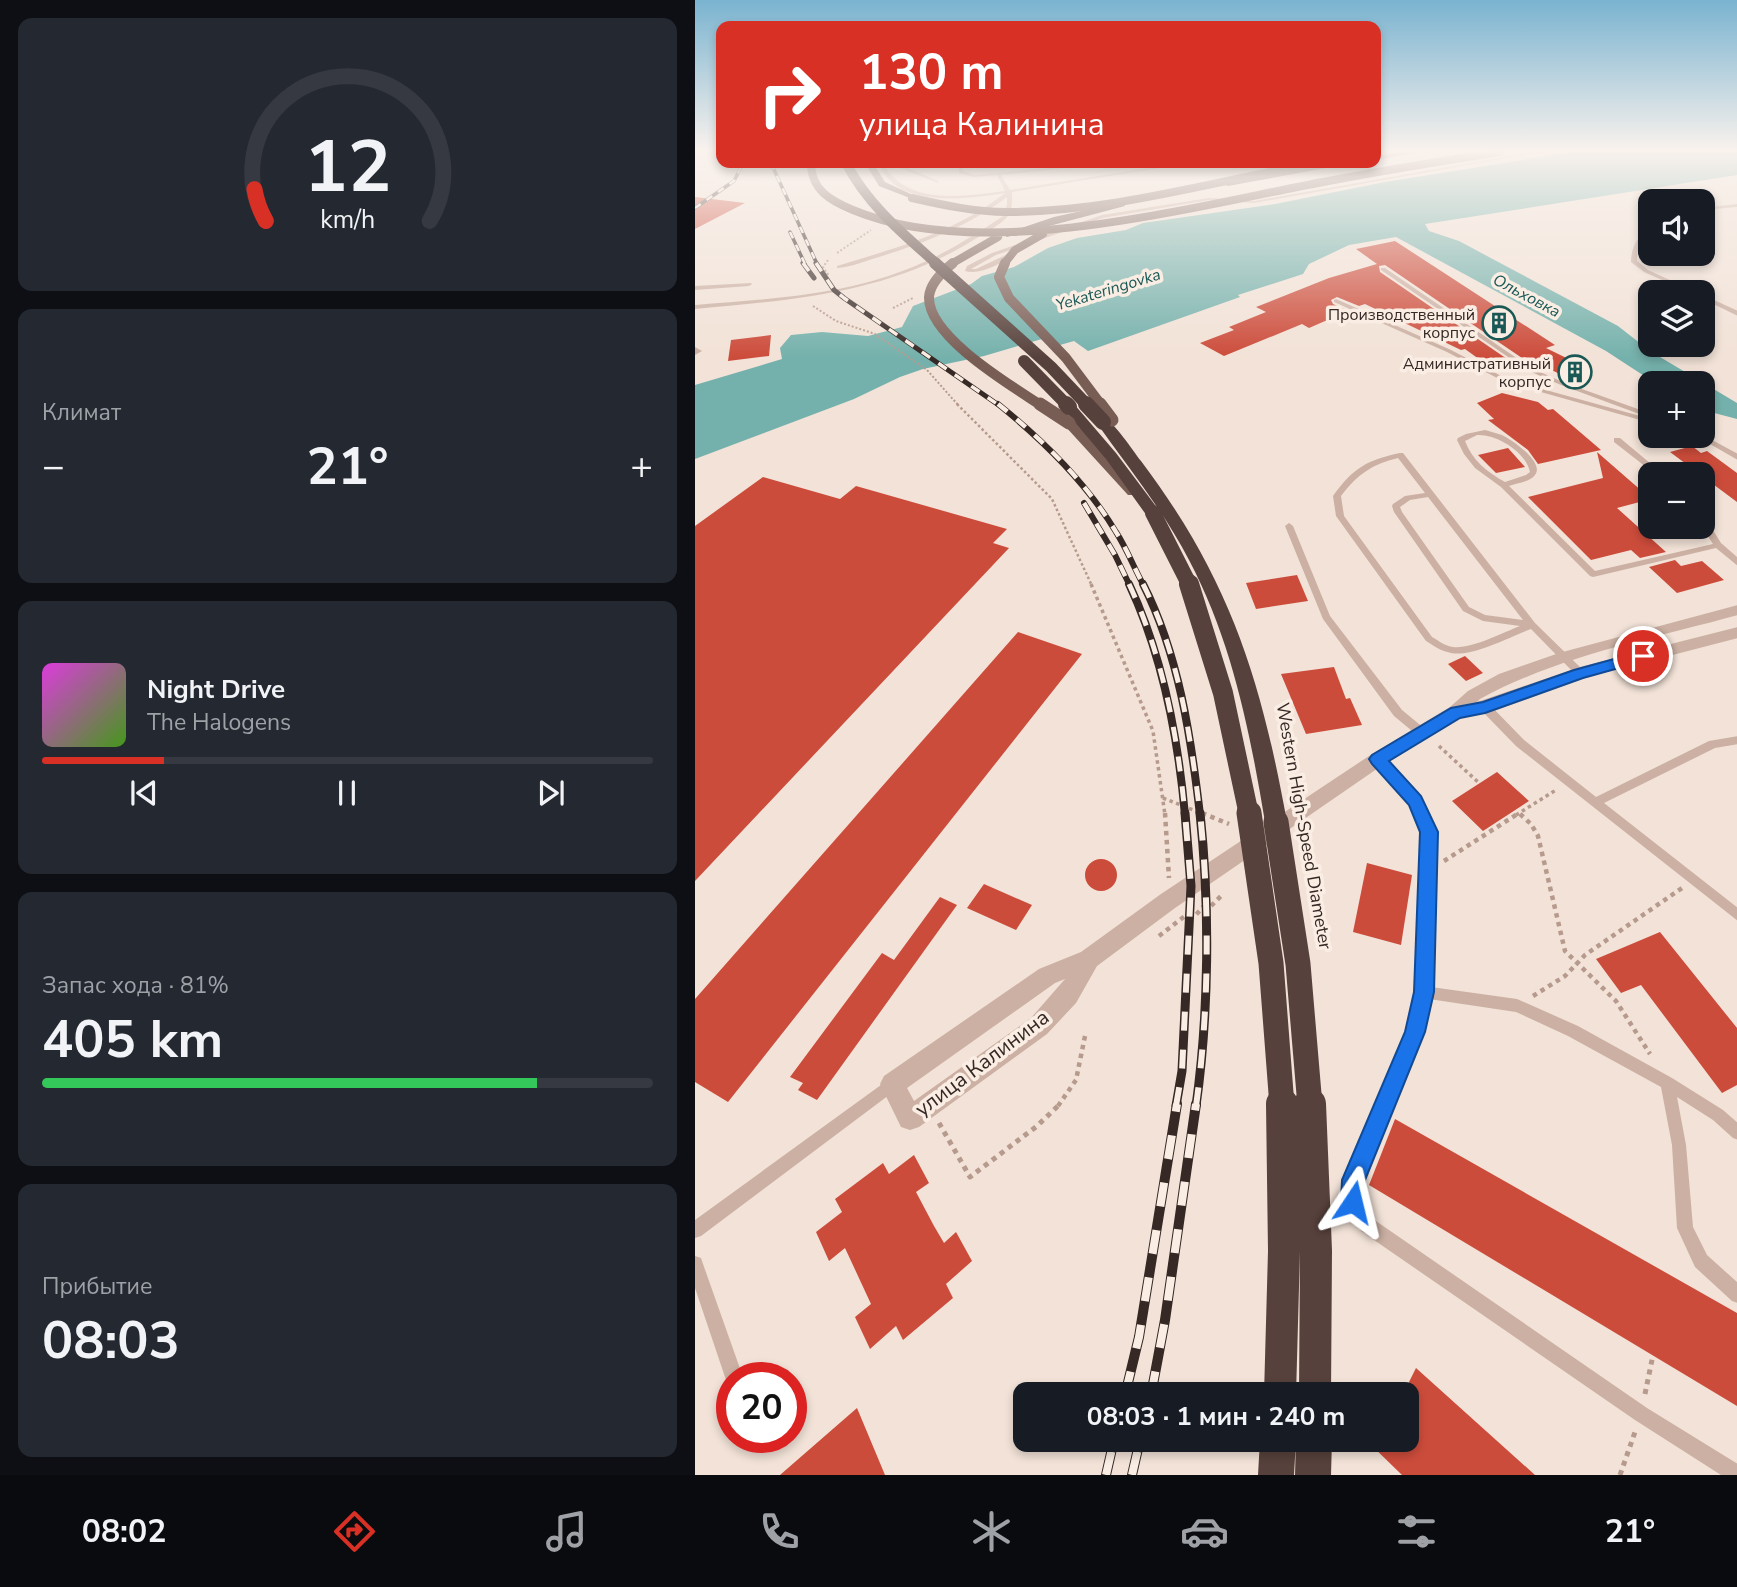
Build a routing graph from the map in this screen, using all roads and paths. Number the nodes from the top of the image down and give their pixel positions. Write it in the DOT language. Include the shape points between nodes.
graph roads {
  1 [pos="875,221"];
  2 [pos="889,221"];
  3 [pos="890,221"];
  4 [pos="964,221"];
  5 [pos="999,221"];
  6 [pos="1056,221"];
  7 [pos="1084,221"];
  8 [pos="1090,221"];
  9 [pos="1125,221"];
  10 [pos="1041,237"];
  11 [pos="1638,246"];
  12 [pos="1638,265"];
  13 [pos="1639,266"];
  14 [pos="839,267"];
  15 [pos="1383,269"];
  16 [pos="1666,280"];
  17 [pos="749,284"];
  18 [pos="695,288"];
  19 [pos="1336,300"];
  20 [pos="809,303"];
  21 [pos="1715,303"];
  22 [pos="695,307"];
  23 [pos="1737,314"];
  24 [pos="1638,410"];
  25 [pos="1638,417"];
  26 [pos="1617,440"];
  27 [pos="1715,445"];
  28 [pos="1737,458"];
  29 [pos="1644,462"];
  30 [pos="1143,472"];
  31 [pos="1504,485"];
  32 [pos="1430,494"];
  33 [pos="1153,513"];
  34 [pos="1289,526"];
  35 [pos="1714,539"];
  36 [pos="1718,545"];
  37 [pos="1737,562"];
  38 [pos="1737,610"];
  39 [pos="1532,625"];
  40 [pos="1737,632"];
  41 [pos="1565,657"];
  42 [pos="1580,674"];
  43 [pos="1485,708"];
  44 [pos="1456,712"];
  45 [pos="1421,732"];
  46 [pos="1737,740"];
  47 [pos="1439,746"];
  48 [pos="1377,759"];
  49 [pos="1569,782"];
  50 [pos="1479,783"];
  51 [pos="1163,798"];
  52 [pos="1595,802"];
  53 [pos="1520,814"];
  54 [pos="1239,829"];
  55 [pos="1428,872"];
  56 [pos="1694,879"];
  57 [pos="1222,895"];
  58 [pos="1168,901"];
  59 [pos="1737,916"];
  60 [pos="1159,936"];
  61 [pos="1089,959"];
  62 [pos="1576,965"];
  63 [pos="1424,992"];
  64 [pos="1516,1006"];
  65 [pos="1085,1035"];
  66 [pos="1666,1083"];
  67 [pos="892,1084"];
  68 [pos="928,1105"];
  69 [pos="1737,1133"];
  70 [pos="695,1230"];
  71 [pos="695,1264"];
  72 [pos="1737,1295"];
  73 [pos="729,1362"];
  74 [pos="1281,1382"];
  75 [pos="1315,1382"];
  76 [pos="1277,1452"];
  77 [pos="1314,1452"];
  78 [pos="1276,1475"];
  79 [pos="1313,1475"];
  80 [pos="1737,1475"];
  1 -- 33 [label="highway, bridge" via="1069,407"];
  2 -- 30 [label="highway, Western High-Speed Diameter, bridge" via="1077,393"];
  3 -- 9 [label="main road, bridge" via="921,228 1021,232"];
  4 -- 14 [label="lane"];
  5 -- 22 [label="lane" via="942,255 871,283"];
  6 -- 33 [label="main road, bridge" via="998,237 950,266 929,296 931,312 941,329 979,362 1069,423"];
  7 -- 30 [label="main road, bridge" via="1023,244 1003,261 999,277 1009,298 1066,358 1112,420"];
  8 -- 10 [label="lane"];
  10 -- 10 [label="lane" via="977,271 968,271 994,254"];
  11 -- 12 [label="lane" via="1633,253"];
  13 -- 16 [label="lane"];
  15 -- 24 [label="lane" via="1529,369"];
  17 -- 18 [label="lane"];
  19 -- 25 [label="lane" via="1507,381"];
  20 -- 51 [label="path" via="836,321 875,334 927,370 1052,499 1153,731"];
  21 -- 23 [label="lane"];
  26 -- 29 [label="lane"];
  27 -- 28 [label="lane"];
  30 -- 75 [label="highway, Western High-Speed Diameter, bridge" via="1199,563 1238,655 1268,777 1293,914 1303,1024 1317,1312"];
  31 -- 31 [label="lane" via="1463,450 1461,440 1477,432 1500,436 1534,465 1529,477"];
  31 -- 36 [label="lane" via="1593,574"];
  32 -- 39 [label="lane"];
  32 -- 39 [label="lane" via="1396,506 1466,609 1483,618"];
  32 -- 39 [label="lane" via="1400,455 1372,461 1350,478 1337,496 1340,516 1429,639 1453,650 1469,649"];
  33 -- 74 [label="highway, bridge" via="1183,568 1226,702 1263,886 1277,1024 1284,1181"];
  34 -- 45 [label="lane" via="1326,617 1398,713"];
  35 -- 36 [label="lane"];
  36 -- 37 [label="lane"];
  38 -- 41 [label="street, улица Калинина"];
  39 -- 41 [label="lane"];
  40 -- 42 [label="street, улица Калинина"];
  41 -- 42 [label="lane"];
  41 -- 44 [label="street, улица Калинина" via="1505,678 1474,695"];
  42 -- 43 [label="street, улица Калинина"];
  43 -- 44 [label="street, улица Калинина"];
  43 -- 49 [label="lane"];
  44 -- 45 [label="street, улица Калинина"];
  45 -- 48 [label="street, улица Калинина"];
  46 -- 52 [label="lane" via="1713,744"];
  47 -- 50 [label="path"];
  48 -- 55 [label="lane" via="1420,811 1429,832"];
  48 -- 58 [label="street, улица Калинина"];
  49 -- 52 [label="lane"];
  49 -- 53 [label="path"];
  51 -- 54 [label="path"];
  51 -- 58 [label="path"];
  52 -- 56 [label="lane"];
  53 -- 55 [label="path"];
  53 -- 62 [label="path" via="1538,836 1565,951"];
  55 -- 63 [label="lane"];
  56 -- 59 [label="lane"];
  56 -- 62 [label="path"];
  57 -- 60 [label="path"];
  58 -- 61 [label="street, улица Калинина"];
  61 -- 67 [label="street, улица Калинина" via="1047,976"];
  61 -- 68 [label="street, улица Калинина" via="1068,995 1039,1026"];
  62 -- 64 [label="path"];
  62 -- 66 [label="path" via="1602,985 1630,1018"];
  63 -- 64 [label="lane"];
  63 -- 80 [label="lane" via="1415,1032 1354,1180 1353,1202 1367,1225"];
  64 -- 66 [label="lane" via="1573,1031"];
  65 -- 68 [label="path" via="1079,1071 1069,1093 970,1177"];
  66 -- 69 [label="lane" via="1718,1115"];
  66 -- 72 [label="lane" via="1679,1145 1685,1228 1701,1261"];
  67 -- 68 [label="street, улица Калинина" via="910,1118"];
  67 -- 70 [label="lane"];
  71 -- 73 [label="lane"];
  76 -- 78 [label="highway"];
  77 -- 79 [label="highway"];
}
